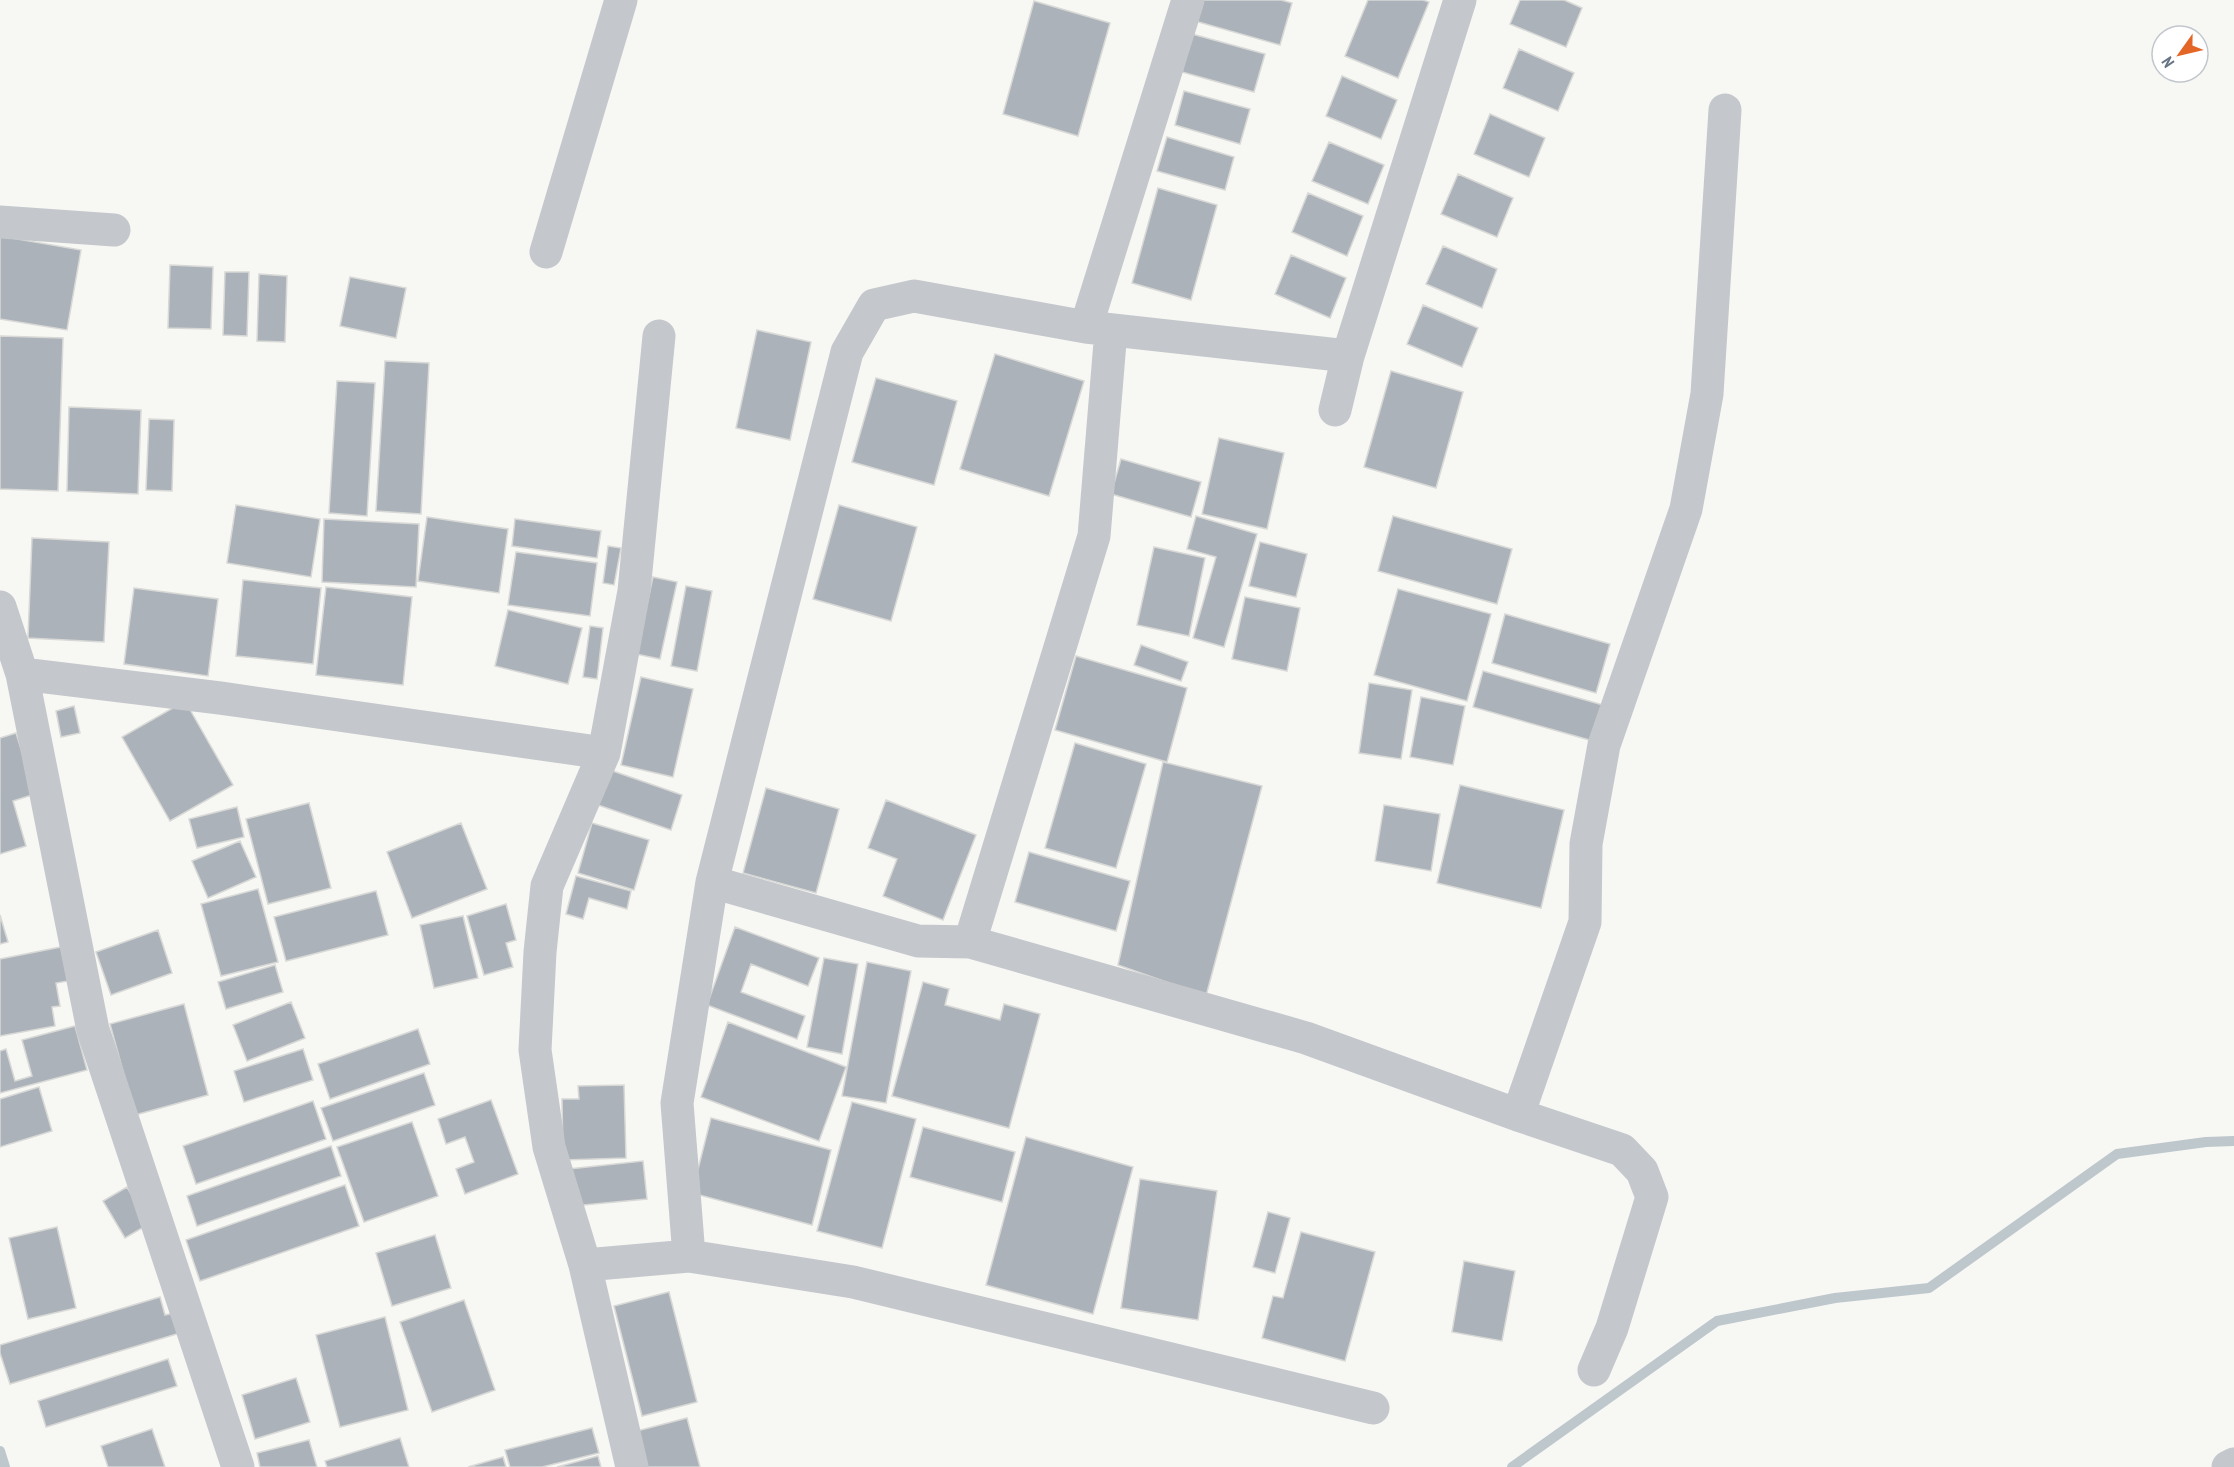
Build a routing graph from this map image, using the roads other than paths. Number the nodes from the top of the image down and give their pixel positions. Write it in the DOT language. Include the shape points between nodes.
graph roads {
  1 [pos="621,0"];
  2 [pos="1188,0"];
  3 [pos="1460,0"];
  4 [pos="1725,110"];
  5 [pos="0,222"];
  6 [pos="114,230"];
  7 [pos="546,252"];
  8 [pos="1098,328"];
  9 [pos="659,336"];
  10 [pos="1348,356"];
  11 [pos="1335,410"];
  12 [pos="0,607"];
  13 [pos="22,674"];
  14 [pos="604,753"];
  15 [pos="712,882"];
  16 [pos="970,942"];
  17 [pos="1518,1114"];
  18 [pos="689,1256"];
  19 [pos="585,1264"];
  20 [pos="1594,1370"];
  21 [pos="1373,1408"];
  22 [pos="2234,1464"];
  23 [pos="238,1467"];
  24 [pos="632,1467"];
  25 [pos="2228,1467"];
  1 -- 7 [label="street"];
  2 -- 8 [label="street"];
  3 -- 10 [label="street"];
  4 -- 17 [label="street" via="1707,394 1686,509 1604,745 1586,844 1585,922"];
  5 -- 6 [label="street"];
  8 -- 10 [label="street"];
  8 -- 15 [label="street" via="914,296 874,306 847,352"];
  8 -- 16 [label="street" via="1094,536"];
  9 -- 14 [label="street" via="634,591"];
  10 -- 11 [label="street"];
  12 -- 13 [label="street"];
  13 -- 14 [label="street"];
  13 -- 23 [label="street" via="93,1030"];
  14 -- 19 [label="street" via="547,886 535,1050 549,1147"];
  15 -- 16 [label="street" via="918,941"];
  15 -- 18 [label="street" via="677,1103"];
  16 -- 17 [label="street" via="1306,1038"];
  17 -- 20 [label="street" via="1622,1150 1642,1171 1652,1197 1612,1328"];
  18 -- 19 [label="street"];
  18 -- 21 [label="street" via="853,1282"];
  19 -- 24 [label="street"];
  22 -- 25 [label="street"];
}
